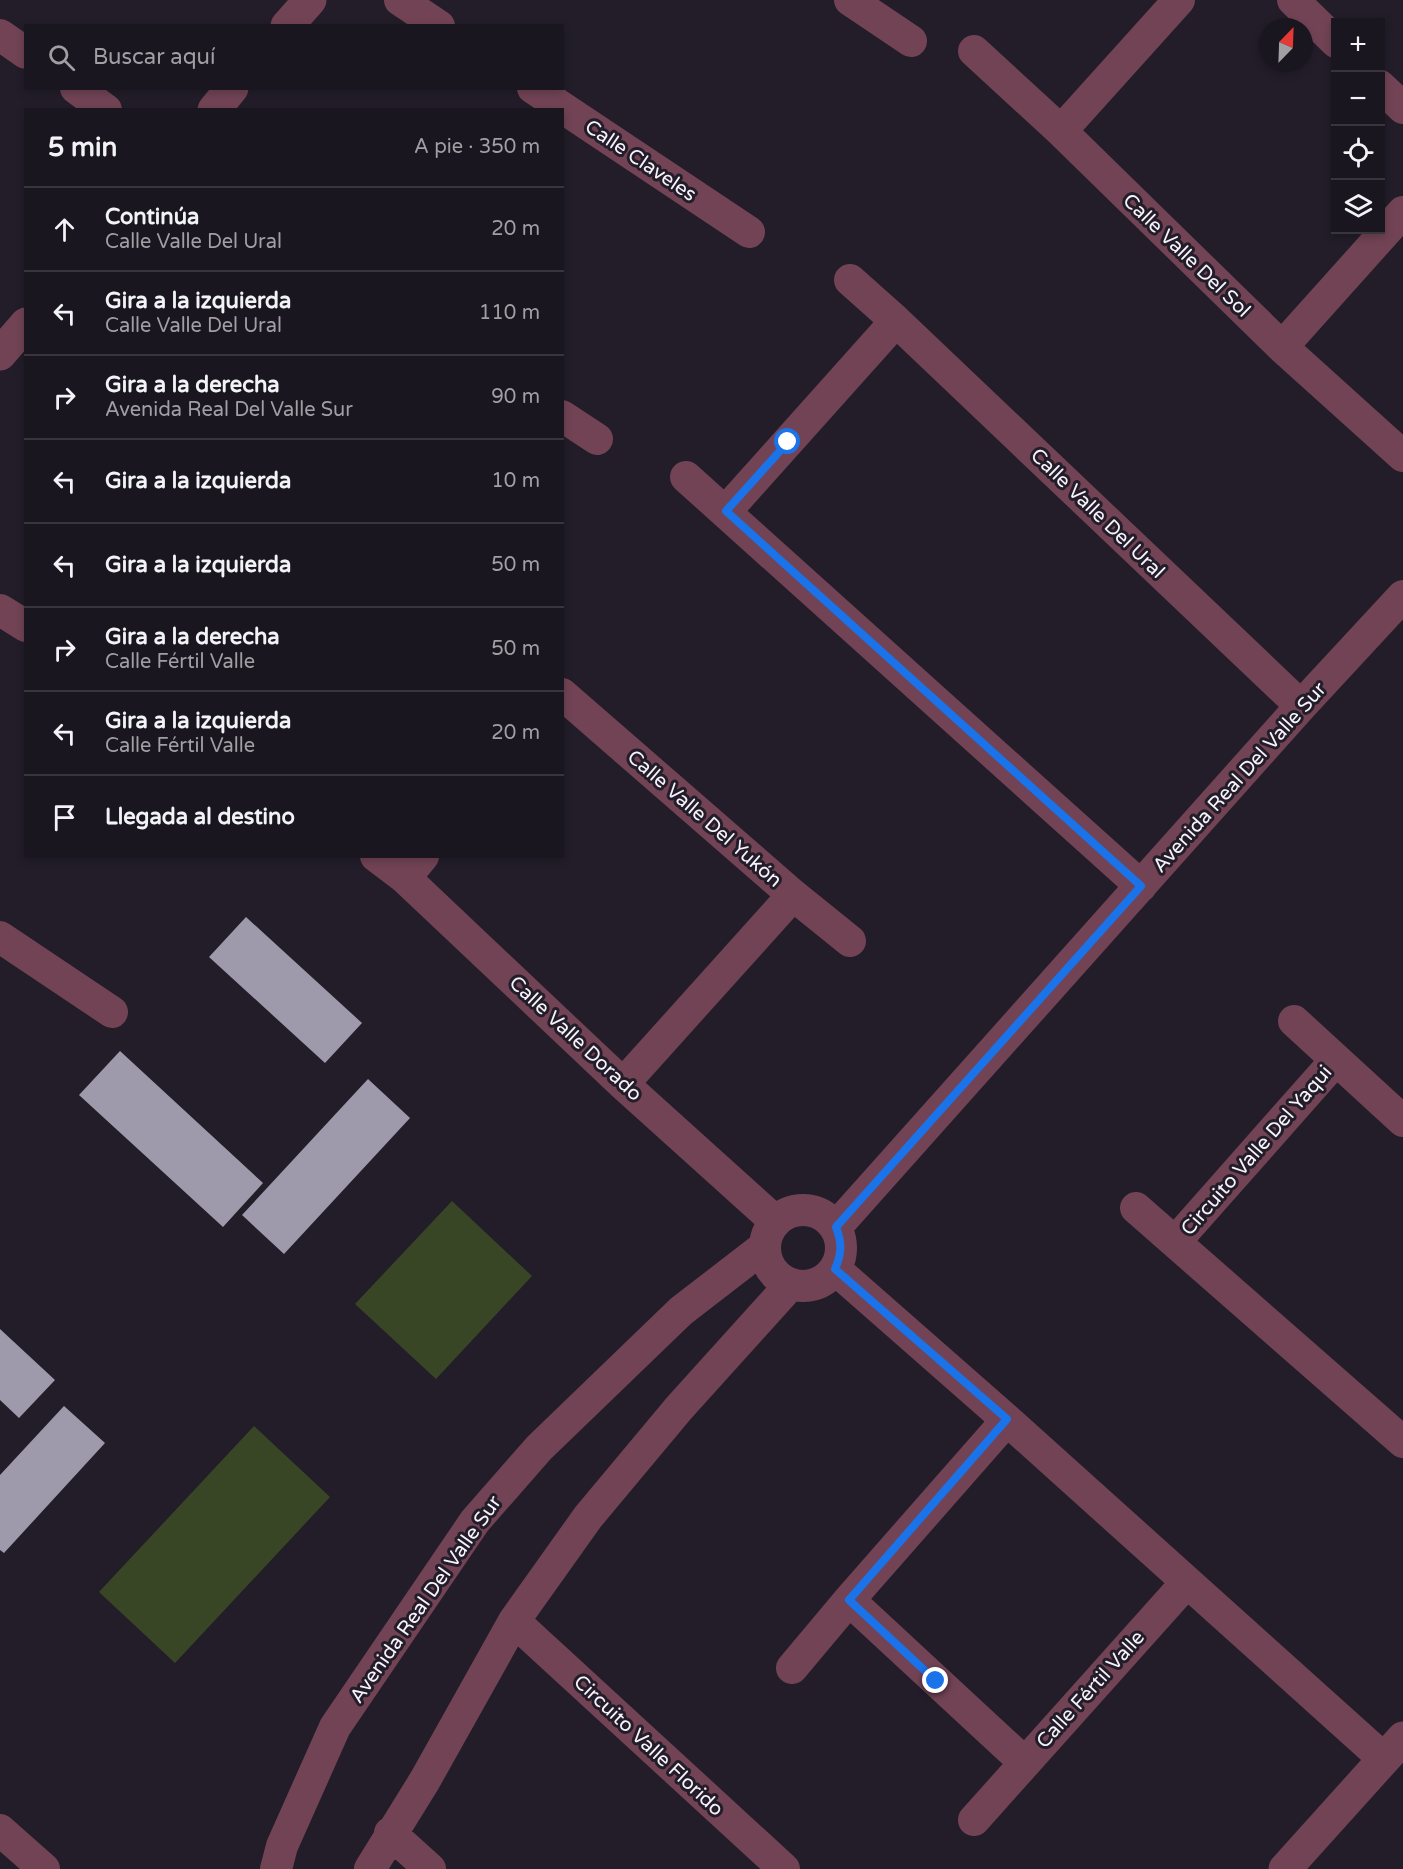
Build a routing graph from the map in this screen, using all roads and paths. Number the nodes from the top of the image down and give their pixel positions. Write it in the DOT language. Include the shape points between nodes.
graph roads {
  1 [pos="310,0"];
  2 [pos="400,0"];
  3 [pos="850,0"];
  4 [pos="1179,0"];
  5 [pos="1293,0"];
  6 [pos="289,24"];
  7 [pos="436,24"];
  8 [pos="0,35"];
  9 [pos="1331,38"];
  10 [pos="911,41"];
  11 [pos="974,51"];
  12 [pos="24,52"];
  13 [pos="79,90"];
  14 [pos="230,90"];
  15 [pos="536,90"];
  16 [pos="1385,91"];
  17 [pos="103,108"];
  18 [pos="216,108"];
  19 [pos="563,108"];
  20 [pos="1403,108"];
  21 [pos="564,109"];
  22 [pos="1061,131"];
  23 [pos="1403,212"];
  24 [pos="749,232"];
  25 [pos="850,280"];
  26 [pos="896,321"];
  27 [pos="1282,347"];
  28 [pos="564,417"];
  29 [pos="597,439"];
  30 [pos="1403,456"];
  31 [pos="686,477"];
  32 [pos="726,511"];
  33 [pos="1403,596"];
  34 [pos="0,610"];
  35 [pos="24,625"];
  36 [pos="564,695"];
  37 [pos="1301,706"];
  38 [pos="383,858"];
  39 [pos="414,867"];
  40 [pos="1141,886"];
  41 [pos="793,895"];
  42 [pos="0,937"];
  43 [pos="850,940"];
  44 [pos="112,1012"];
  45 [pos="1293,1021"];
  46 [pos="1335,1061"];
  47 [pos="623,1084"];
  48 [pos="1403,1121"];
  49 [pos="1136,1208"];
  50 [pos="836,1227"];
  51 [pos="770,1234"];
  52 [pos="1175,1242"];
  53 [pos="835,1269"];
  54 [pos="790,1285"];
  55 [pos="1007,1419"];
  56 [pos="1403,1442"];
  57 [pos="1187,1582"];
  58 [pos="849,1600"];
  59 [pos="514,1621"];
  60 [pos="792,1668"];
  61 [pos="1396,1758"];
  62 [pos="1024,1762"];
  63 [pos="974,1820"];
  64 [pos="0,1830"];
  65 [pos="390,1833"];
  66 [pos="44,1869"];
  67 [pos="276,1869"];
  68 [pos="370,1869"];
  69 [pos="430,1869"];
  70 [pos="784,1869"];
  71 [pos="1285,1869"];
  1 -- 6 [label="street"];
  2 -- 7 [label="street"];
  3 -- 10 [label="street"];
  4 -- 22 [label="street"];
  5 -- 9 [label="street"];
  8 -- 12 [label="street"];
  11 -- 22 [label="street, Calle Valle Del Sol"];
  13 -- 17 [label="street"];
  14 -- 18 [label="street"];
  15 -- 19 [label="street, Calle Claveles"];
  16 -- 20 [label="street"];
  21 -- 24 [label="street, Calle Claveles"];
  22 -- 27 [label="street, Calle Valle Del Sol"];
  23 -- 27 [label="street"];
  25 -- 26 [label="street, Calle Valle Del Ural"];
  26 -- 32 [label="street"];
  26 -- 37 [label="street, Calle Valle Del Ural"];
  27 -- 30 [label="street, Calle Valle Del Sol"];
  28 -- 29 [label="street"];
  31 -- 32 [label="street"];
  32 -- 40 [label="street"];
  33 -- 37 [label="street, Avenida Real Del Valle Sur"];
  34 -- 35 [label="street"];
  36 -- 41 [label="street, Calle Valle Del Yukón"];
  37 -- 40 [label="street, Avenida Real Del Valle Sur"];
  38 -- 39 [label="street, Calle Valle Dorado"];
  39 -- 47 [label="street, Calle Valle Dorado"];
  40 -- 50 [label="street, Avenida Real Del Valle Sur"];
  41 -- 43 [label="street, Calle Valle Del Yukón"];
  41 -- 47 [label="street"];
  42 -- 44 [label="street"];
  45 -- 46 [label="street"];
  46 -- 48 [label="street, Circuito Valle Del Yaqui"];
  46 -- 52 [label="street, Circuito Valle Del Yaqui"];
  47 -- 51 [label="street, Calle Valle Dorado"];
  49 -- 52 [label="street"];
  50 -- 51 [label="street" via="818,1213 795,1210"];
  50 -- 53 [label="street" via="841,1255"];
  51 -- 54 [label="street" via="771,1270"];
  51 -- 67 [label="street, Avenida Real Del Valle Sur" via="681,1311 539,1448 475,1521 335,1727 282,1846"];
  52 -- 56 [label="street, Circuito Valle Del Yaqui"];
  53 -- 54 [label="street" via="824,1281 807,1287"];
  53 -- 55 [label="street"];
  54 -- 59 [label="street" via="588,1517"];
  55 -- 57 [label="street"];
  55 -- 58 [label="street"];
  57 -- 61 [label="street"];
  57 -- 62 [label="street, Calle Fértil Valle"];
  58 -- 60 [label="street"];
  58 -- 62 [label="street, Calle Fértil Valle"];
  59 -- 65 [label="street" via="425,1780"];
  59 -- 70 [label="street, Circuito Valle Florido"];
  61 -- 71 [label="street"];
  62 -- 63 [label="street"];
  64 -- 66 [label="street"];
  65 -- 68 [label="street"];
  65 -- 69 [label="street"];
}
